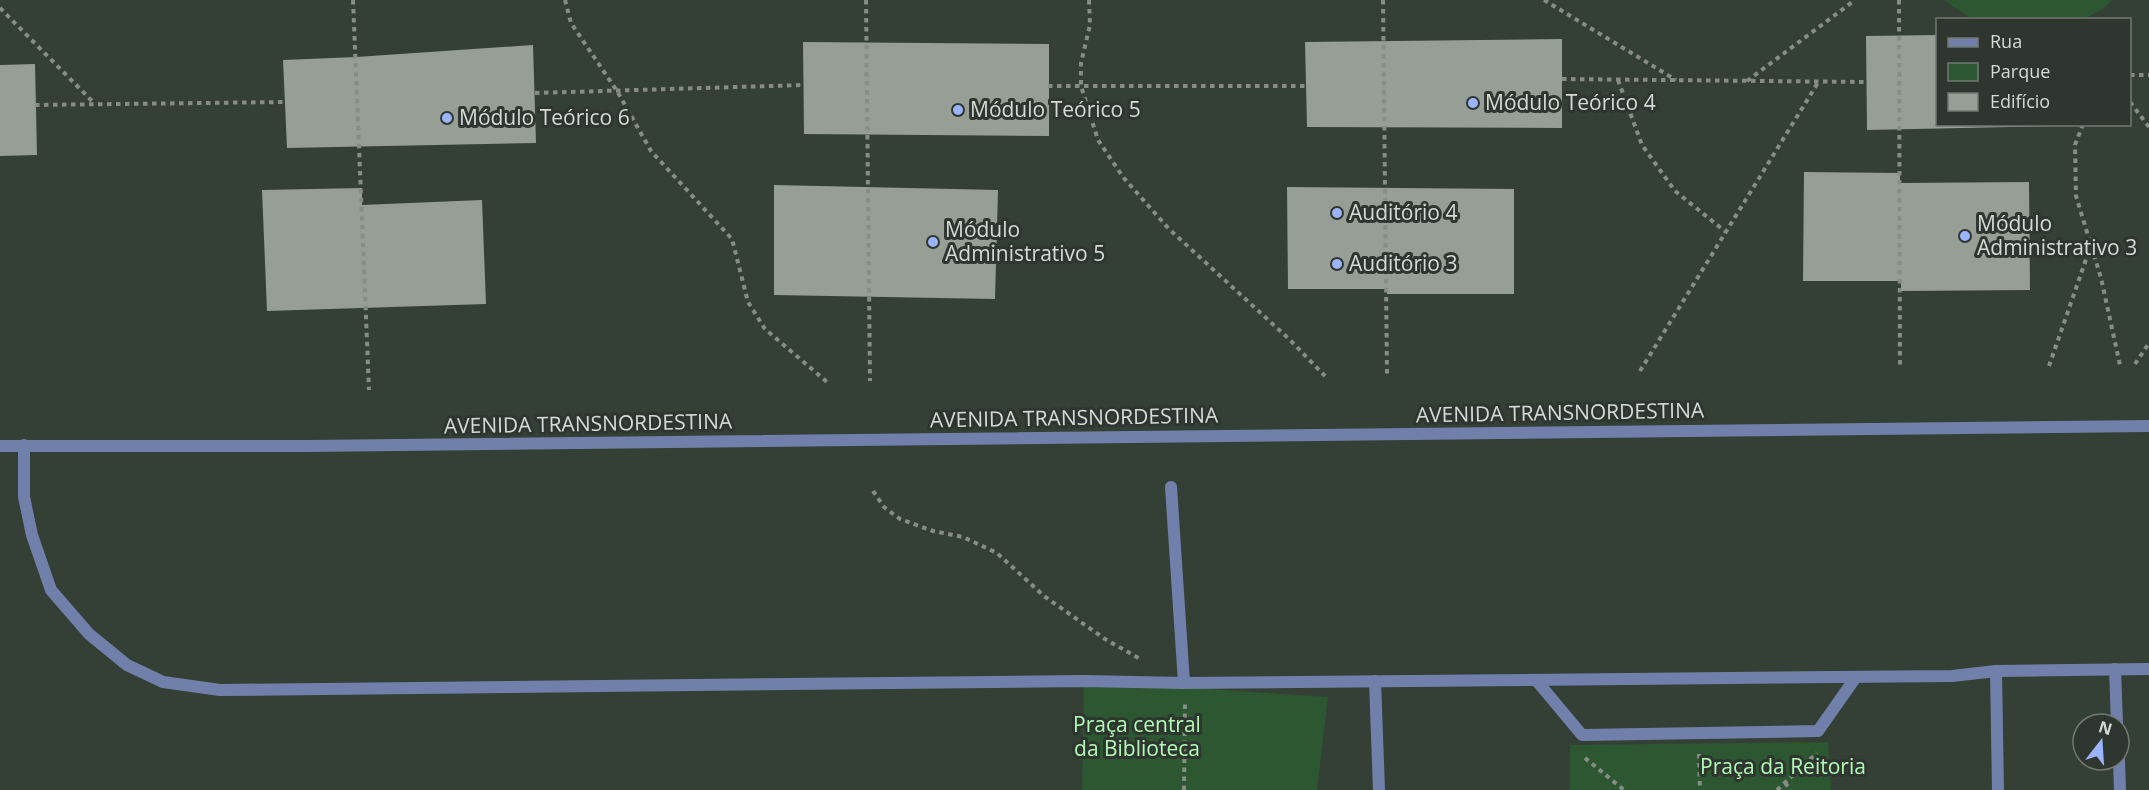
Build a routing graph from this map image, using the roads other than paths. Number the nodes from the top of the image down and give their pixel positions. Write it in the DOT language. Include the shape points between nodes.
graph roads {
  1 [pos="2149,426"];
  2 [pos="24,445"];
  3 [pos="0,446"];
  4 [pos="1171,487"];
  5 [pos="2115,669"];
  6 [pos="2149,669"];
  7 [pos="1996,671"];
  8 [pos="1856,677"];
  9 [pos="1536,680"];
  10 [pos="1375,681"];
  11 [pos="1184,683"];
  12 [pos="2117,712"];
  13 [pos="2119,772"];
  14 [pos="1379,790"];
  15 [pos="1998,790"];
  16 [pos="2120,790"];
  1 -- 2 [label="street, AVENIDA TRANSNORDESTINA" via="319,446"];
  2 -- 3 [label="street, AVENIDA TRANSNORDESTINA"];
  2 -- 11 [label="street" via="24,497 51,590 89,634 127,666 163,682 220,690"];
  4 -- 11 [label="street"];
  5 -- 6 [label="street"];
  5 -- 7 [label="street"];
  5 -- 12 [label="street"];
  7 -- 8 [label="street" via="1952,676"];
  7 -- 15 [label="street"];
  8 -- 9 [label="street"];
  8 -- 9 [label="street" via="1818,731 1582,735"];
  9 -- 10 [label="street"];
  10 -- 11 [label="street"];
  10 -- 14 [label="street"];
  13 -- 16 [label="street"];
}
